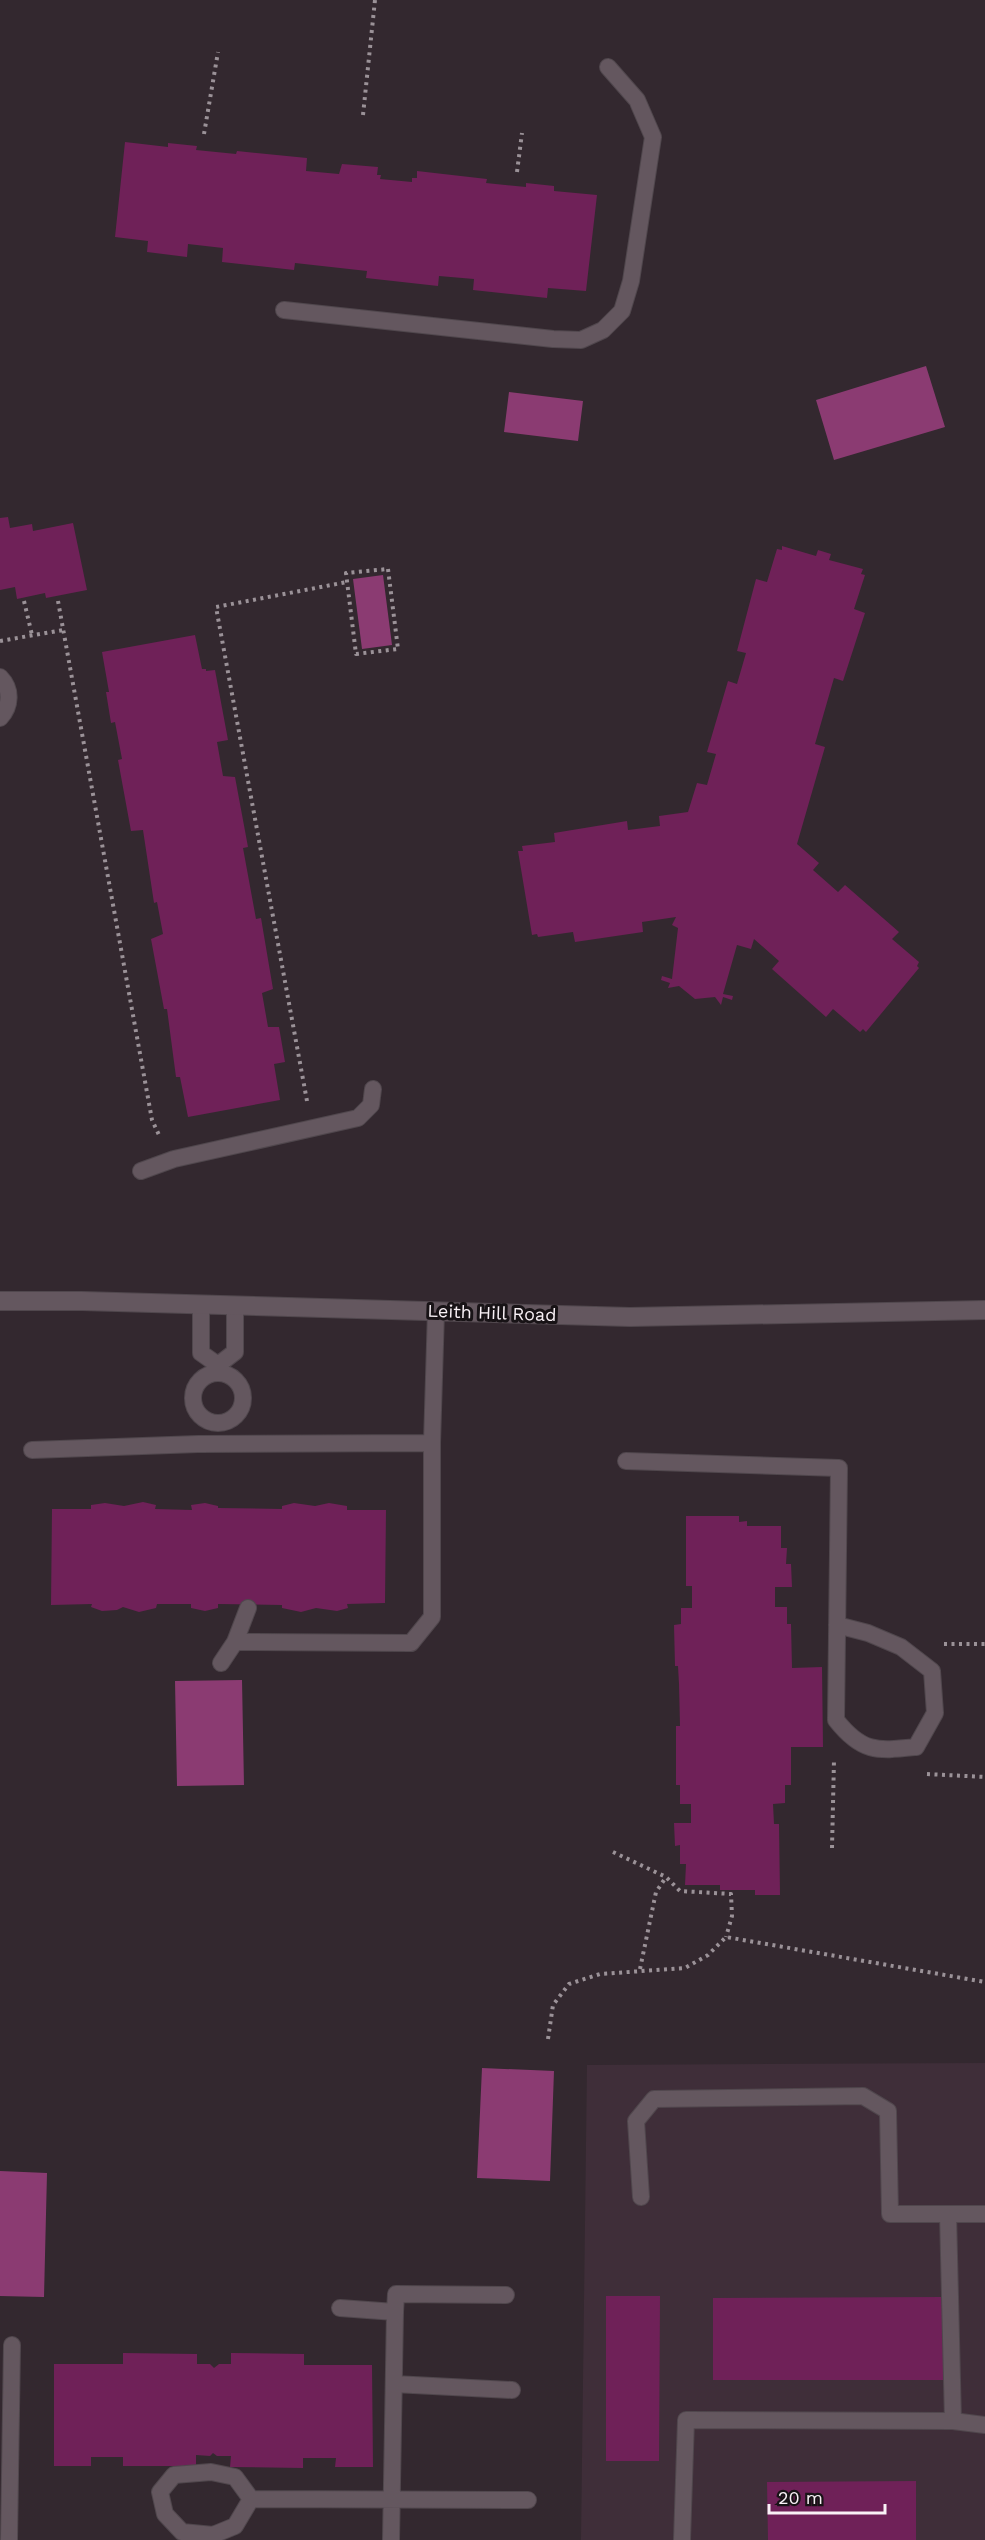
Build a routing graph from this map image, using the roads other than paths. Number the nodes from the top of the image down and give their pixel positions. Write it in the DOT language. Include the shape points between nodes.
graph roads {
  1 [pos="608,67"];
  2 [pos="284,310"];
  3 [pos="0,677"];
  4 [pos="0,718"];
  5 [pos="373,1089"];
  6 [pos="141,1172"];
  7 [pos="0,1301"];
  8 [pos="201,1305"];
  9 [pos="236,1306"];
  10 [pos="985,1310"];
  11 [pos="435,1311"];
  12 [pos="218,1368"];
  13 [pos="217,1423"];
  14 [pos="432,1443"];
  15 [pos="217,1444"];
  16 [pos="32,1450"];
  17 [pos="626,1461"];
  18 [pos="248,1608"];
  19 [pos="837,1625"];
  20 [pos="235,1642"];
  21 [pos="221,1663"];
  22 [pos="641,2197"];
  23 [pos="948,2214"];
  24 [pos="985,2214"];
  25 [pos="506,2295"];
  26 [pos="340,2308"];
  27 [pos="395,2312"];
  28 [pos="12,2345"];
  29 [pos="394,2384"];
  30 [pos="512,2390"];
  31 [pos="953,2421"];
  32 [pos="985,2425"];
  33 [pos="392,2498"];
  34 [pos="251,2499"];
  35 [pos="528,2500"];
  36 [pos="9,2540"];
  37 [pos="391,2540"];
  38 [pos="682,2540"];
  1 -- 2 [label="lane" via="637,100 653,137 631,281 622,311 603,330 581,340 553,339"];
  3 -- 4 [label="lane" via="9,696 9,705"];
  5 -- 6 [label="lane" via="371,1105 358,1118 174,1160"];
  7 -- 8 [label="street, Leith Hill Road"];
  8 -- 9 [label="street, Leith Hill Road"];
  8 -- 12 [label="lane" via="201,1353"];
  9 -- 11 [label="street, Leith Hill Road"];
  9 -- 12 [label="lane" via="235,1352"];
  10 -- 11 [label="street, Leith Hill Road" via="630,1317"];
  11 -- 14 [label="lane"];
  12 -- 13 [label="lane" via="200,1379 192,1394 196,1411 209,1422"];
  12 -- 13 [label="lane" via="238,1382 243,1397 233,1418"];
  13 -- 15 [label="lane"];
  14 -- 15 [label="lane"];
  14 -- 20 [label="lane" via="432,1617 411,1643"];
  15 -- 16 [label="lane"];
  17 -- 19 [label="lane" via="839,1468"];
  18 -- 20 [label="lane"];
  19 -- 19 [label="lane" via="836,1720 850,1738 880,1751 916,1747 935,1713 932,1671 901,1647"];
  20 -- 21 [label="lane"];
  22 -- 23 [label="lane" via="636,2121 654,2099 863,2096 888,2111 890,2214"];
  23 -- 24 [label="lane"];
  23 -- 31 [label="lane"];
  25 -- 27 [label="lane" via="396,2294"];
  26 -- 27 [label="lane"];
  27 -- 29 [label="lane"];
  28 -- 36 [label="lane"];
  29 -- 30 [label="lane"];
  29 -- 33 [label="lane"];
  31 -- 32 [label="lane"];
  31 -- 38 [label="lane" via="686,2420"];
  33 -- 34 [label="lane"];
  33 -- 35 [label="lane"];
  33 -- 37 [label="lane"];
  34 -- 34 [label="lane" via="235,2526 213,2535 182,2532 165,2514 160,2492 174,2475 211,2472 235,2478"];
}
